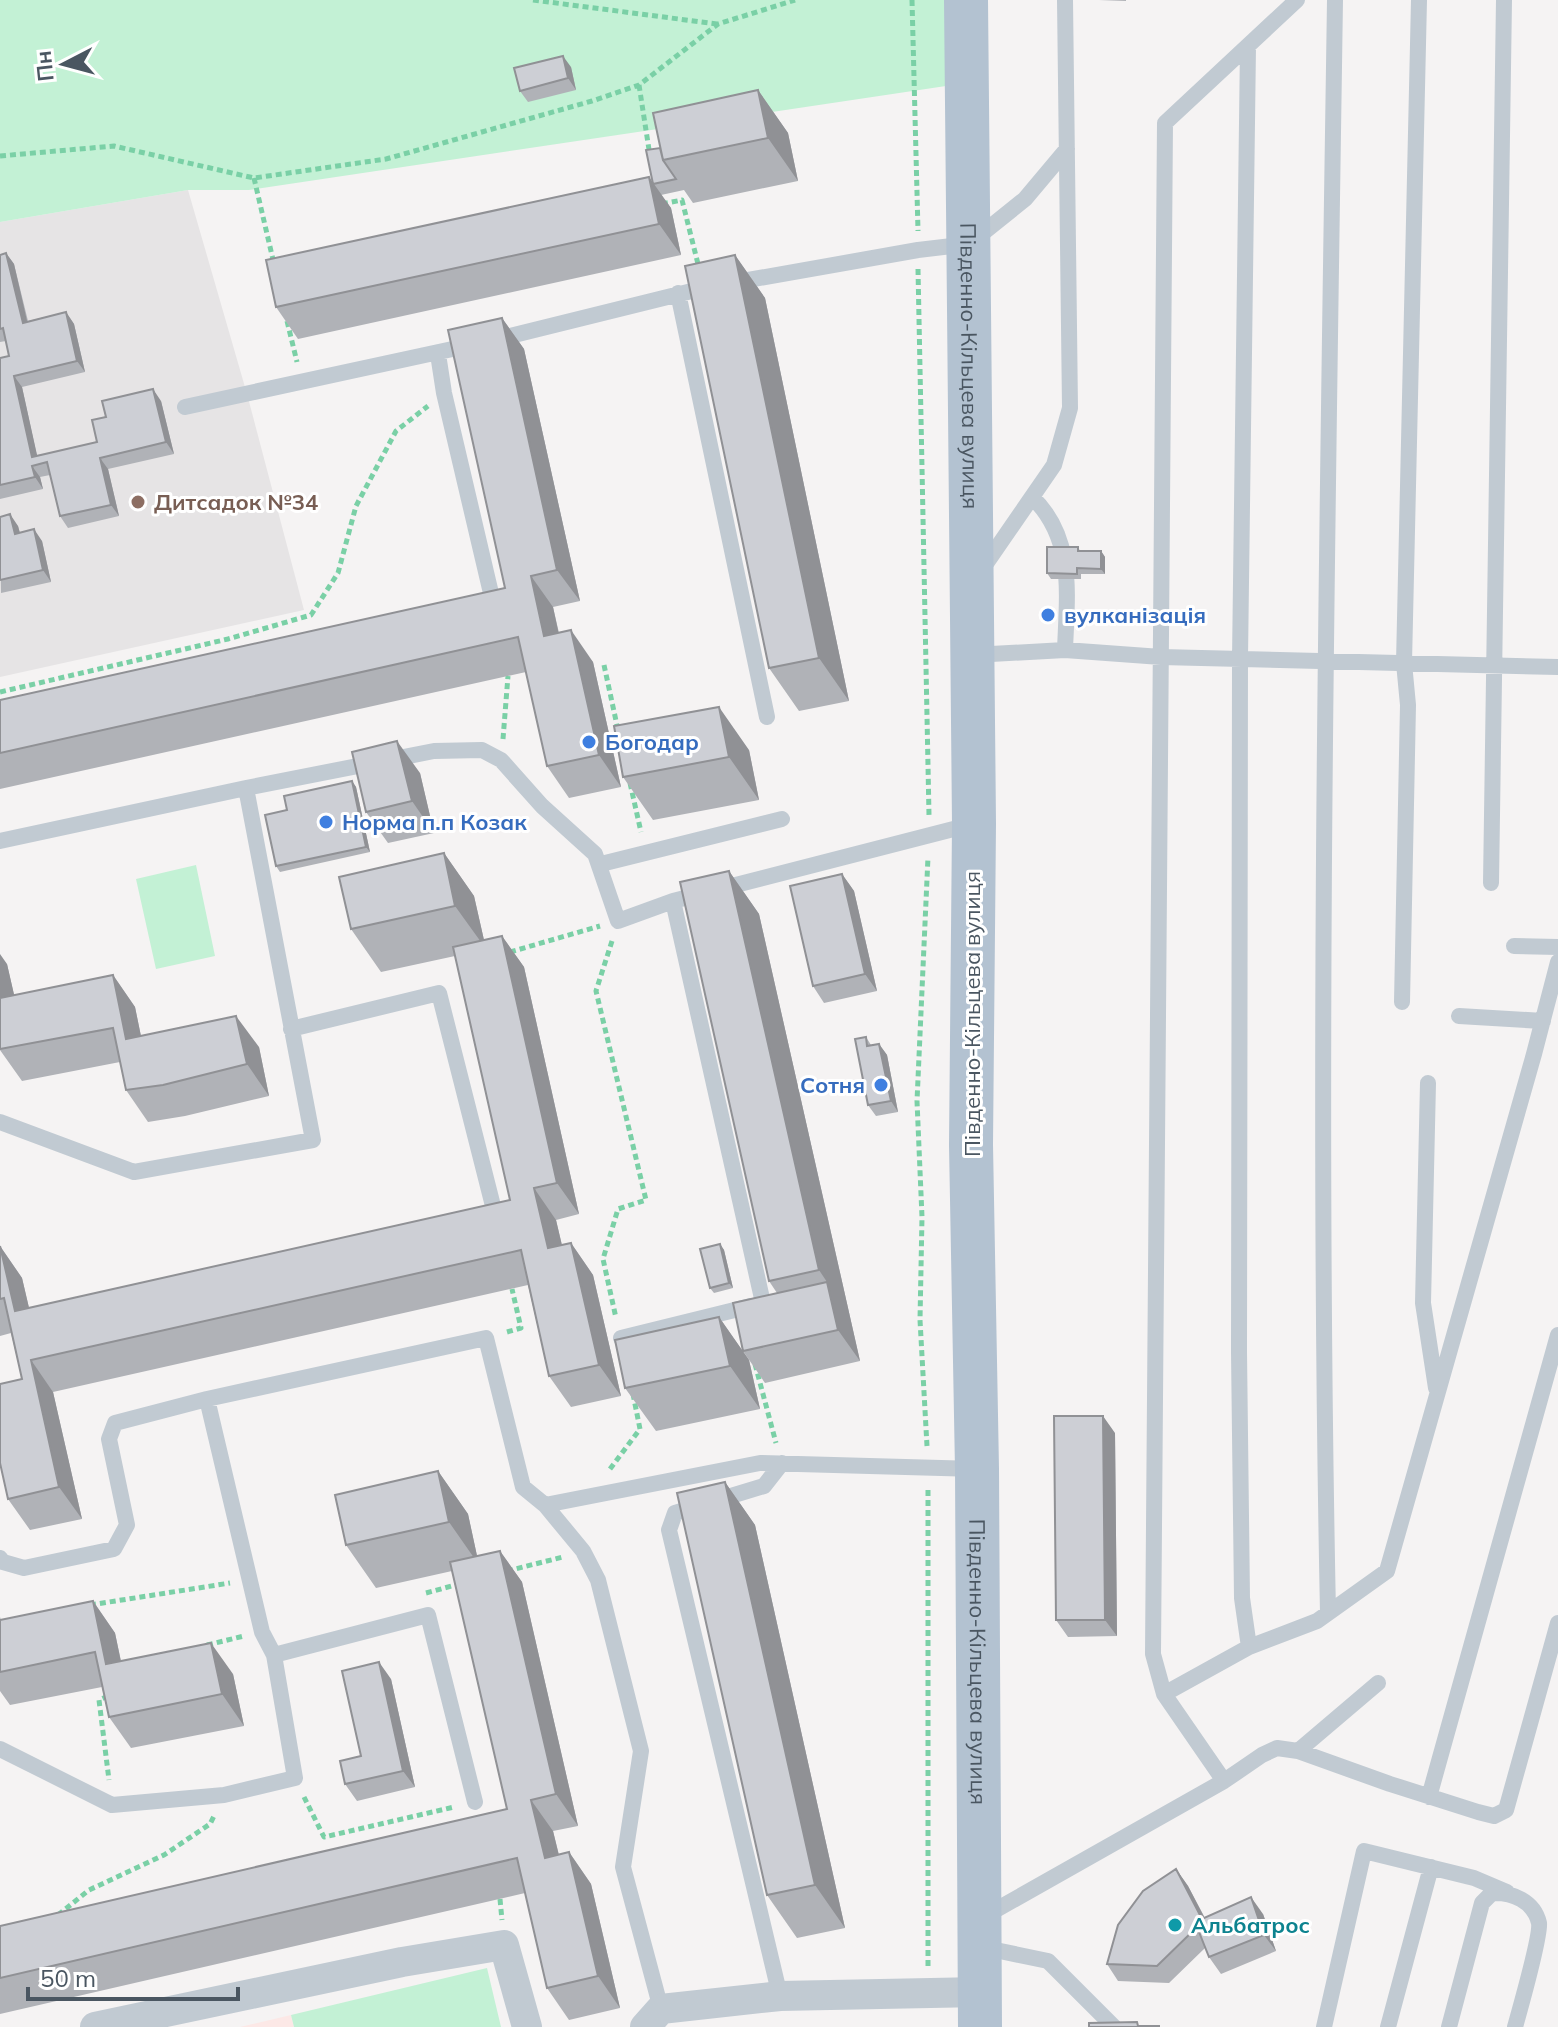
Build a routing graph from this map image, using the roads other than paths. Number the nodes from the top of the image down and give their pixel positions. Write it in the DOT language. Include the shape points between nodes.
graph roads {
  1 [pos="966,0"];
  2 [pos="1065,0"];
  3 [pos="1297,0"];
  4 [pos="1335,0"];
  5 [pos="1419,0"];
  6 [pos="1504,0"];
  7 [pos="1248,46"];
  8 [pos="1067,149"];
  9 [pos="969,244"];
  10 [pos="678,293"];
  11 [pos="438,354"];
  12 [pos="185,407"];
  13 [pos="1032,497"];
  14 [pos="970,586"];
  15 [pos="494,606"];
  16 [pos="1065,650"];
  17 [pos="971,655"];
  18 [pos="1161,657"];
  19 [pos="1240,659"];
  20 [pos="1325,661"];
  21 [pos="1404,663"];
  22 [pos="1493,665"];
  23 [pos="1558,667"];
  24 [pos="767,717"];
  25 [pos="246,788"];
  26 [pos="782,819"];
  27 [pos="974,824"];
  28 [pos="0,841"];
  29 [pos="601,864"];
  30 [pos="1491,883"];
  31 [pos="673,901"];
  32 [pos="1514,946"];
  33 [pos="1558,947"];
  34 [pos="1558,962"];
  35 [pos="1402,1002"];
  36 [pos="1459,1016"];
  37 [pos="1543,1021"];
  38 [pos="291,1029"];
  39 [pos="1428,1083"];
  40 [pos="0,1122"];
  41 [pos="492,1202"];
  42 [pos="1558,1335"];
  43 [pos="621,1338"];
  44 [pos="1437,1396"];
  45 [pos="207,1399"];
  46 [pos="782,1463"];
  47 [pos="977,1469"];
  48 [pos="545,1505"];
  49 [pos="0,1558"];
  50 [pos="1328,1613"];
  51 [pos="1558,1623"];
  52 [pos="1249,1647"];
  53 [pos="274,1655"];
  54 [pos="1378,1683"];
  55 [pos="1164,1694"];
  56 [pos="0,1749"];
  57 [pos="1298,1751"];
  58 [pos="1224,1781"];
  59 [pos="1429,1797"];
  60 [pos="475,1802"];
  61 [pos="1431,1867"];
  62 [pos="1507,1892"];
  63 [pos="980,1933"];
  64 [pos="780,1996"];
  65 [pos="980,2009"];
  66 [pos="653,2018"];
  67 [pos="95,2027"];
  68 [pos="527,2027"];
  69 [pos="1114,2027"];
  70 [pos="1324,2027"];
  71 [pos="1388,2027"];
  72 [pos="1449,2027"];
  73 [pos="1515,2027"];
  1 -- 9 [label="main road, Південно-Кільцева вулиця"];
  2 -- 8 [label="lane"];
  3 -- 7 [label="lane"];
  4 -- 20 [label="lane"];
  5 -- 21 [label="lane"];
  6 -- 22 [label="lane"];
  7 -- 18 [label="lane" via="1165,123"];
  7 -- 19 [label="lane"];
  8 -- 9 [label="lane" via="1025,199"];
  8 -- 13 [label="lane" via="1070,408 1054,465"];
  9 -- 10 [label="lane"];
  9 -- 14 [label="main road, Південно-Кільцева вулиця"];
  10 -- 11 [label="lane"];
  10 -- 24 [label="lane"];
  11 -- 12 [label="lane"];
  11 -- 15 [label="lane"];
  13 -- 14 [label="lane"];
  13 -- 16 [label="lane" via="1048,512 1062,540"];
  14 -- 17 [label="main road, Південно-Кільцева вулиця"];
  16 -- 17 [label="lane"];
  16 -- 18 [label="lane"];
  17 -- 27 [label="main road, Південно-Кільцева вулиця"];
  18 -- 19 [label="lane"];
  18 -- 55 [label="lane" via="1153,1654"];
  19 -- 20 [label="lane"];
  19 -- 52 [label="lane" via="1239,1352 1242,1598"];
  20 -- 21 [label="lane"];
  20 -- 50 [label="lane"];
  21 -- 22 [label="lane"];
  21 -- 35 [label="lane" via="1408,705"];
  22 -- 23 [label="lane"];
  22 -- 30 [label="lane"];
  25 -- 28 [label="lane"];
  25 -- 29 [label="lane" via="434,751 482,750 501,760"];
  25 -- 38 [label="lane"];
  26 -- 29 [label="lane"];
  27 -- 31 [label="lane"];
  27 -- 47 [label="main road, Південно-Кільцева вулиця" via="971,1145"];
  29 -- 31 [label="lane" via="618,921"];
  31 -- 43 [label="lane" via="763,1303"];
  32 -- 33 [label="lane"];
  34 -- 37 [label="lane"];
  36 -- 37 [label="lane"];
  37 -- 44 [label="lane"];
  38 -- 40 [label="lane" via="313,1140 134,1172"];
  38 -- 41 [label="lane" via="439,993"];
  39 -- 44 [label="lane" via="1423,1303"];
  42 -- 59 [label="lane"];
  44 -- 50 [label="lane" via="1387,1571"];
  45 -- 48 [label="lane" via="486,1338 523,1487"];
  45 -- 49 [label="lane" via="115,1423 109,1439 127,1525 114,1549 24,1568"];
  45 -- 53 [label="lane" via="262,1632"];
  46 -- 47 [label="lane"];
  46 -- 48 [label="lane"];
  46 -- 64 [label="lane" via="764,1486 675,1513 669,1530"];
  47 -- 63 [label="main road, Південно-Кільцева вулиця"];
  48 -- 66 [label="lane" via="583,1551 598,1580 641,1751 623,1867"];
  50 -- 52 [label="lane"];
  51 -- 59 [label="lane" via="1506,1810 1494,1816"];
  52 -- 55 [label="lane"];
  53 -- 56 [label="lane" via="295,1778 224,1795 112,1805"];
  53 -- 60 [label="lane" via="428,1615"];
  54 -- 57 [label="lane"];
  55 -- 58 [label="lane"];
  57 -- 58 [label="lane" via="1277,1748"];
  57 -- 59 [label="lane"];
  58 -- 63 [label="lane"];
  61 -- 62 [label="lane"];
  61 -- 70 [label="lane" via="1364,1851"];
  61 -- 71 [label="lane"];
  62 -- 72 [label="lane" via="1492,1893 1482,1903"];
  62 -- 73 [label="lane" via="1532,1905 1540,1926"];
  63 -- 65 [label="main road, Південно-Кільцева вулиця"];
  63 -- 69 [label="lane" via="1048,1961"];
  64 -- 65 [label="street" via="928,1991"];
  64 -- 66 [label="street"];
  67 -- 68 [label="street" via="504,1945"];
}
